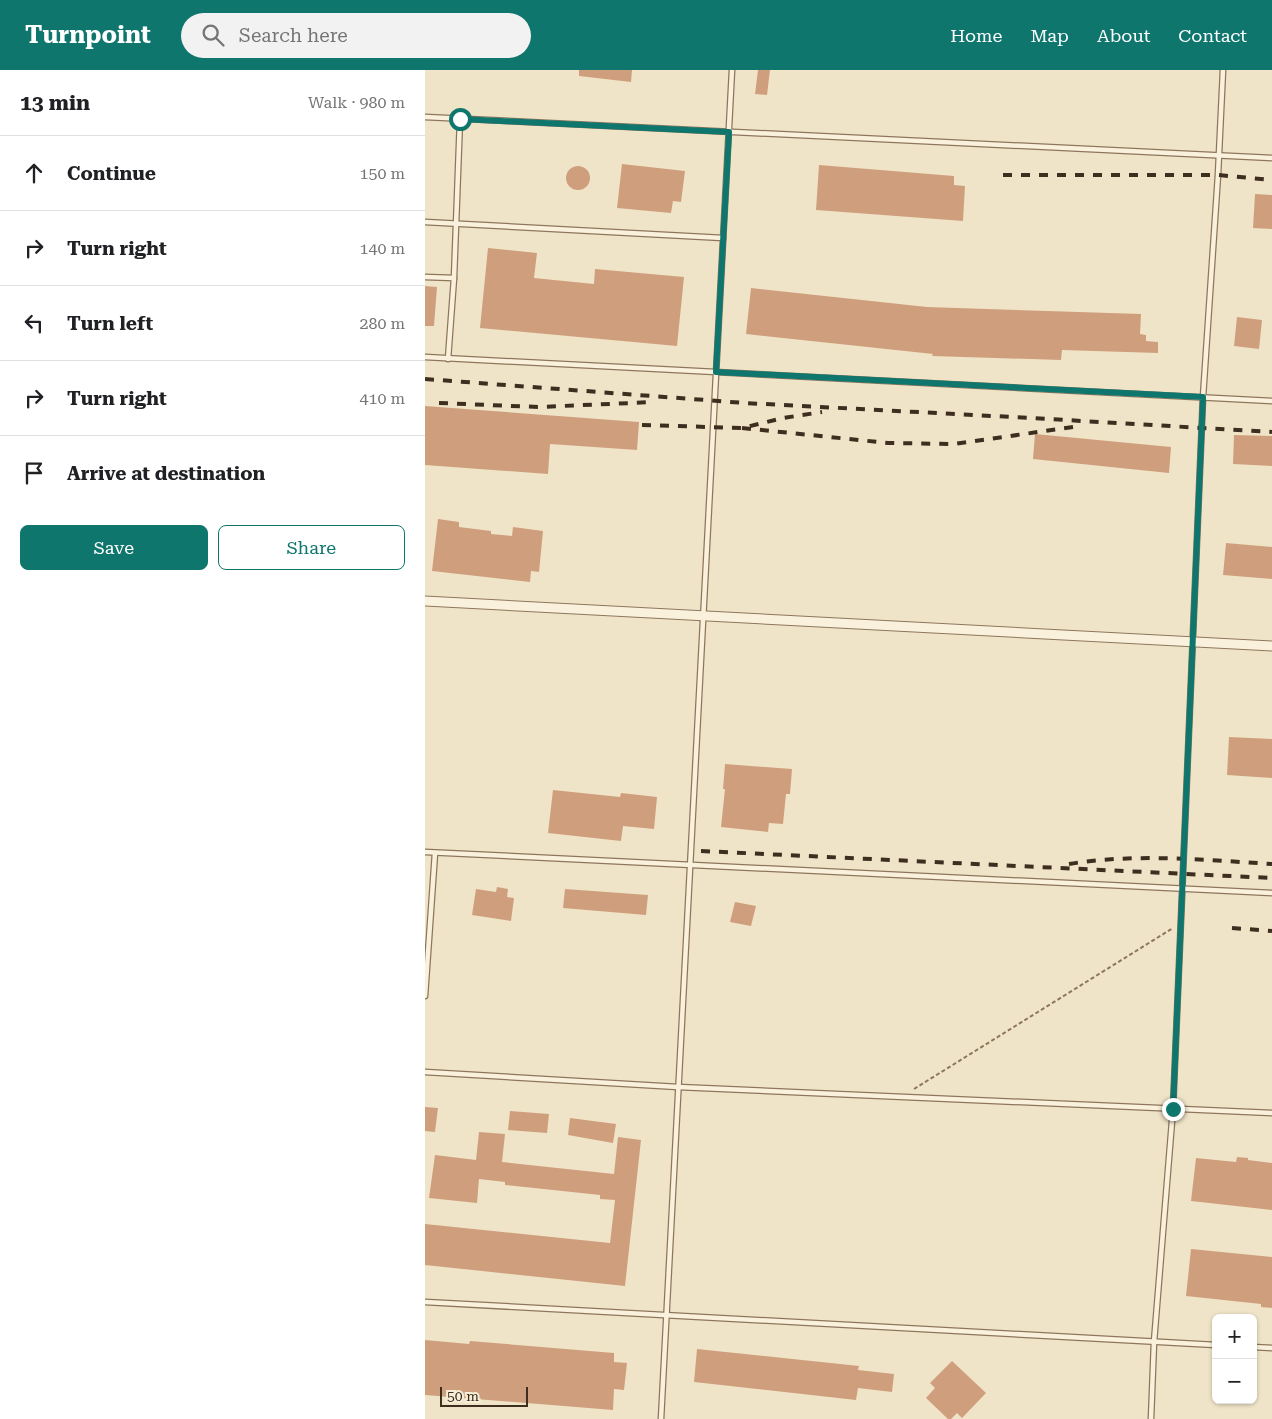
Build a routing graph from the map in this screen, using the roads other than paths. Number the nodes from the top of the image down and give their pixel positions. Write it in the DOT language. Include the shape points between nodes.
graph roads {
  1 [pos="732,70"];
  2 [pos="1223,70"];
  3 [pos="425,117"];
  4 [pos="460,119"];
  5 [pos="729,132"];
  6 [pos="1218,156"];
  7 [pos="1272,158"];
  8 [pos="425,222"];
  9 [pos="455,224"];
  10 [pos="723,238"];
  11 [pos="425,277"];
  12 [pos="454,278"];
  13 [pos="425,357"];
  14 [pos="448,359"];
  15 [pos="716,372"];
  16 [pos="1203,397"];
  17 [pos="1272,401"];
  18 [pos="425,601"];
  19 [pos="703,616"];
  20 [pos="1193,642"];
  21 [pos="1272,646"];
  22 [pos="425,852"];
  23 [pos="435,853"];
  24 [pos="690,866"];
  25 [pos="1182,888"];
  26 [pos="1272,893"];
  27 [pos="427,940"];
  28 [pos="425,996"];
  29 [pos="425,1072"];
  30 [pos="678,1087"];
  31 [pos="1173,1109"];
  32 [pos="1272,1113"];
  33 [pos="425,1302"];
  34 [pos="666,1316"];
  35 [pos="1154,1342"];
  36 [pos="1212,1345"];
  37 [pos="1257,1347"];
  38 [pos="1272,1348"];
  39 [pos="661,1419"];
  40 [pos="1151,1419"];
  1 -- 5 [label="lane"];
  2 -- 6 [label="lane"];
  3 -- 4 [label="lane"];
  4 -- 5 [label="lane"];
  4 -- 9 [label="lane"];
  5 -- 6 [label="lane"];
  5 -- 10 [label="lane"];
  6 -- 7 [label="lane"];
  6 -- 16 [label="lane"];
  8 -- 9 [label="lane"];
  9 -- 10 [label="lane"];
  9 -- 12 [label="lane"];
  10 -- 15 [label="lane"];
  11 -- 12 [label="lane"];
  12 -- 14 [label="lane"];
  13 -- 14 [label="lane"];
  14 -- 15 [label="lane"];
  15 -- 16 [label="lane"];
  15 -- 19 [label="lane"];
  16 -- 17 [label="lane"];
  16 -- 20 [label="lane"];
  18 -- 19 [label="street"];
  19 -- 20 [label="street"];
  19 -- 24 [label="lane"];
  20 -- 21 [label="street"];
  20 -- 25 [label="lane"];
  22 -- 23 [label="lane"];
  23 -- 24 [label="lane"];
  23 -- 27 [label="lane"];
  24 -- 25 [label="lane"];
  24 -- 30 [label="lane"];
  25 -- 26 [label="lane"];
  25 -- 31 [label="lane"];
  27 -- 28 [label="lane"];
  29 -- 30 [label="lane"];
  30 -- 31 [label="lane"];
  30 -- 34 [label="lane"];
  31 -- 32 [label="lane"];
  31 -- 35 [label="lane"];
  33 -- 34 [label="lane"];
  34 -- 35 [label="lane"];
  34 -- 39 [label="lane"];
  35 -- 36 [label="lane"];
  35 -- 40 [label="lane"];
  37 -- 38 [label="lane"];
}
